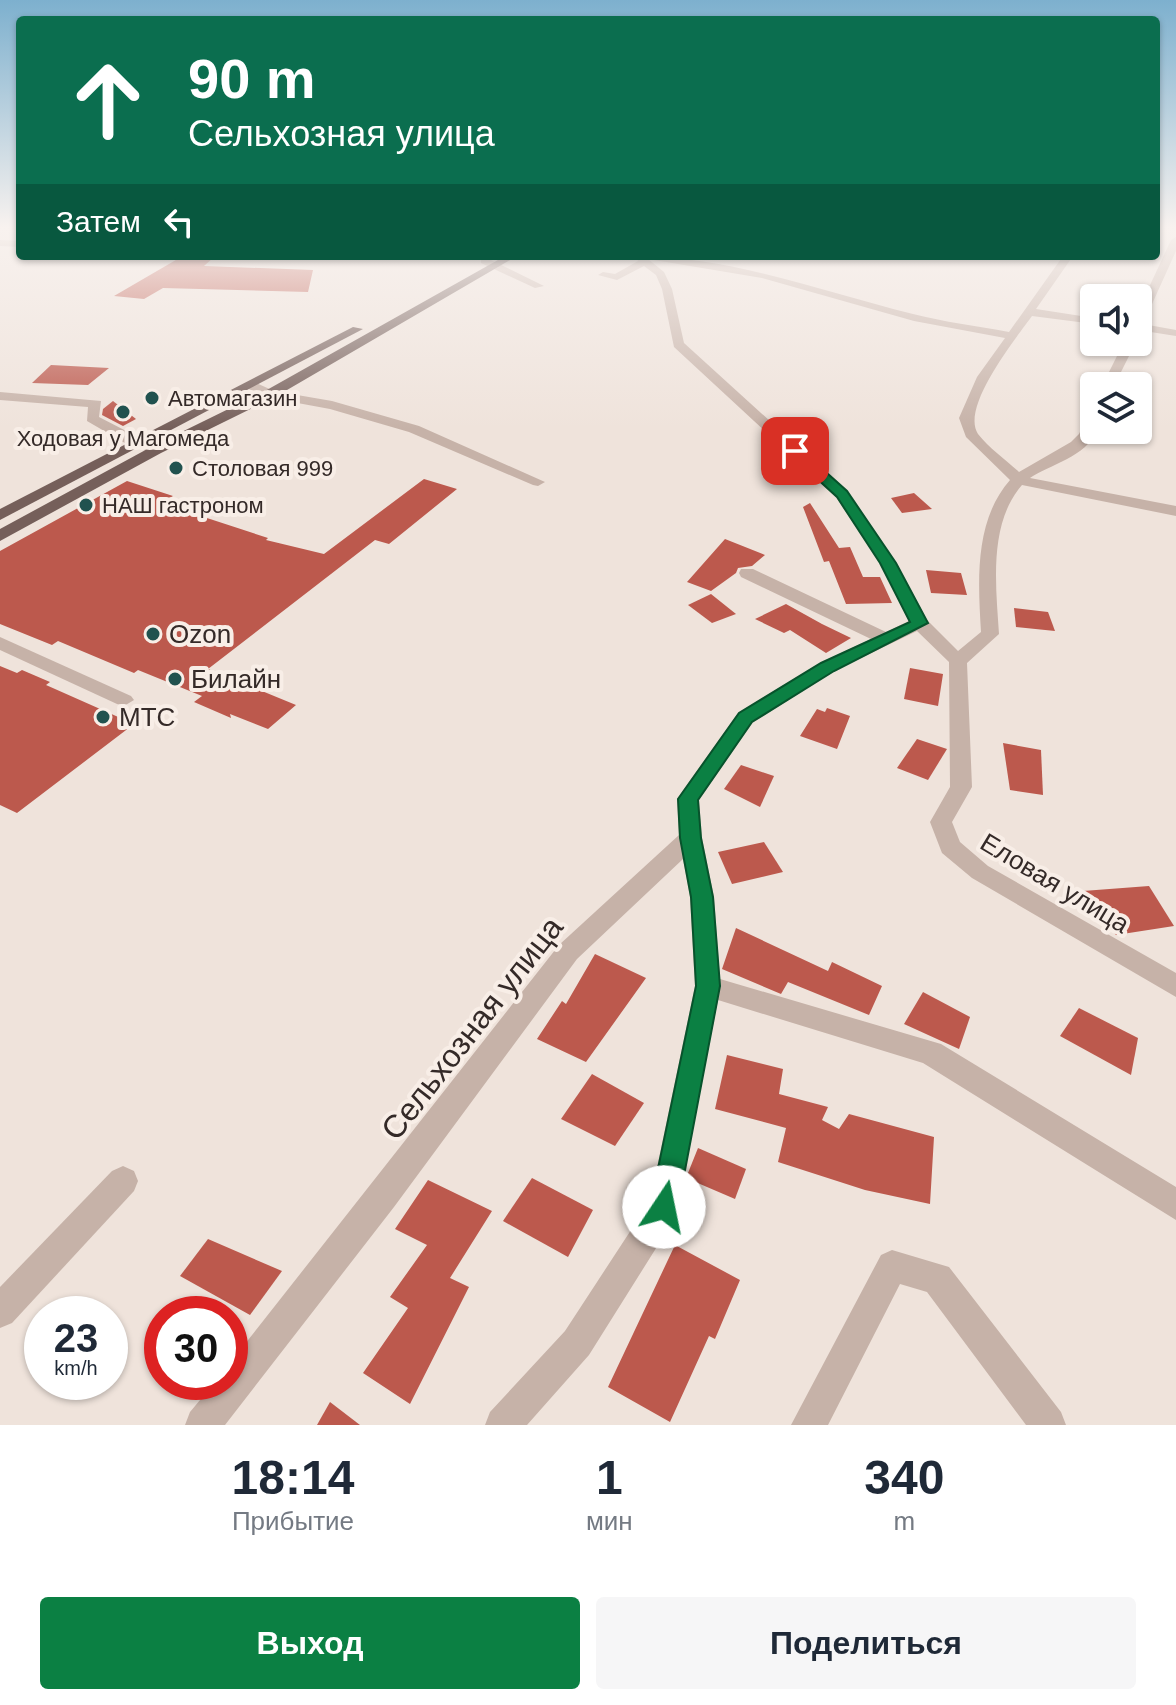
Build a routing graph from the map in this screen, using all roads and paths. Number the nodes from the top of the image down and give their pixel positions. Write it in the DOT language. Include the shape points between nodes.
graph roads {
  1 [pos="425,296"];
  2 [pos="434,296"];
  3 [pos="668,296"];
  4 [pos="835,296"];
  5 [pos="1041,296"];
  6 [pos="1030,312"];
  7 [pos="1080,319"];
  8 [pos="1152,328"];
  9 [pos="1176,333"];
  10 [pos="1013,336"];
  11 [pos="252,385"];
  12 [pos="270,394"];
  13 [pos="0,396"];
  14 [pos="1080,441"];
  15 [pos="135,443"];
  16 [pos="156,450"];
  17 [pos="1018,479"];
  18 [pos="538,482"];
  19 [pos="1176,511"];
  20 [pos="0,515"];
  21 [pos="0,536"];
  22 [pos="747,573"];
  23 [pos="919,623"];
  24 [pos="886,639"];
  25 [pos="0,643"];
  26 [pos="958,661"];
  27 [pos="124,700"];
  28 [pos="691,838"];
  29 [pos="708,986"];
  30 [pos="1176,986"];
  31 [pos="123,1181"];
  32 [pos="1176,1205"];
  33 [pos="0,1311"];
  34 [pos="203,1425"];
  35 [pos="503,1425"];
  36 [pos="809,1425"];
  37 [pos="1048,1425"];
  1 -- 11 [label="main road"];
  2 -- 12 [label="main road"];
  3 -- 23 [label="street" via="678,344 842,494 888,563"];
  4 -- 10 [label="street" via="914,318"];
  5 -- 6 [label="street"];
  6 -- 7 [label="street"];
  6 -- 10 [label="street"];
  8 -- 9 [label="street"];
  10 -- 17 [label="street" via="983,377 966,418 971,434"];
  11 -- 12 [label="street"];
  11 -- 15 [label="main road"];
  12 -- 16 [label="main road"];
  12 -- 18 [label="street" via="414,429"];
  13 -- 15 [label="street" via="96,404 92,418"];
  14 -- 17 [label="street"];
  15 -- 16 [label="street"];
  15 -- 20 [label="main road"];
  16 -- 21 [label="main road"];
  17 -- 19 [label="street"];
  17 -- 26 [label="street" via="994,520 987,588 990,634"];
  22 -- 24 [label="street"];
  23 -- 24 [label="street"];
  23 -- 26 [label="street"];
  24 -- 28 [label="street" via="827,667 745,718 688,799"];
  25 -- 27 [label="street"];
  26 -- 30 [label="street, Еловая улица" via="961,787 941,822 950,847 980,872"];
  28 -- 29 [label="street" via="702,897"];
  28 -- 34 [label="street, Сельхозная улица" via="568,952"];
  29 -- 32 [label="street" via="931,1053"];
  29 -- 35 [label="street" via="664,1207 577,1343"];
  31 -- 33 [label="street"];
  36 -- 37 [label="street" via="892,1266 937,1279"];
}
